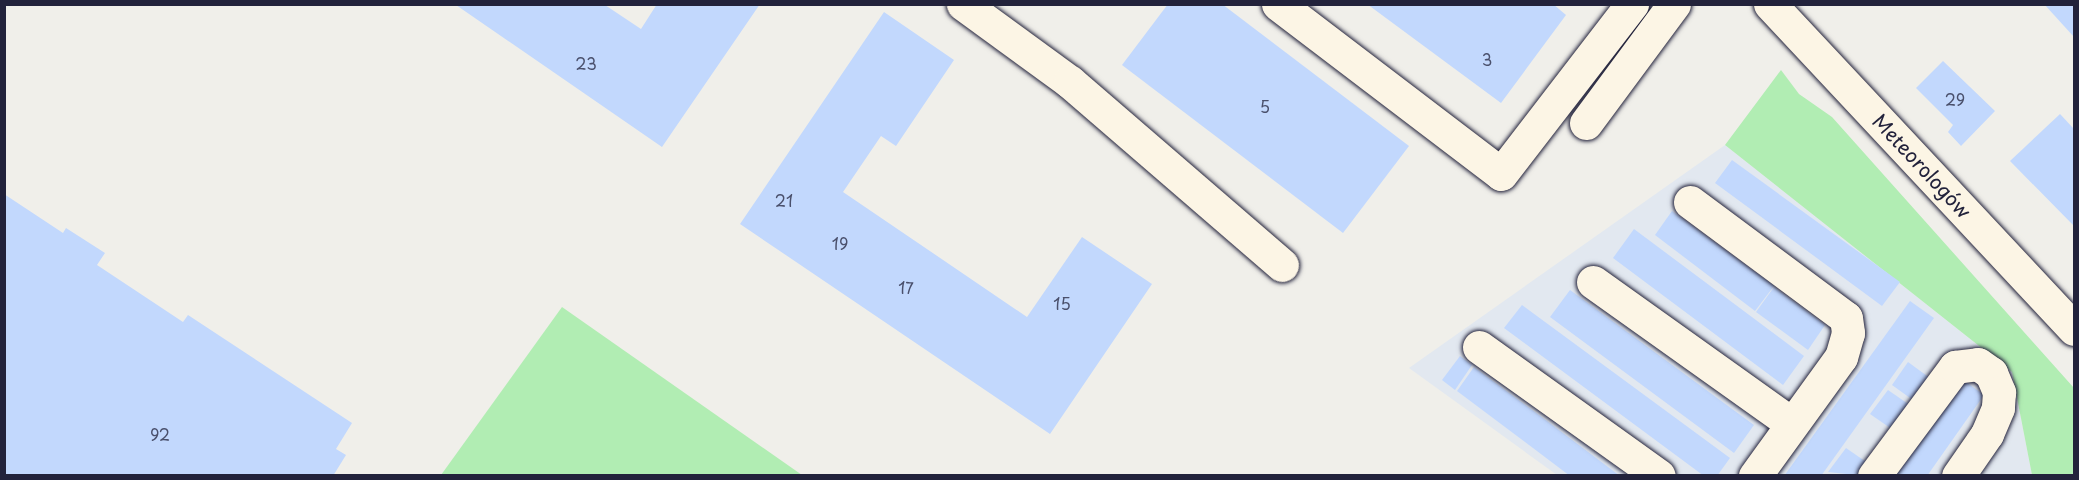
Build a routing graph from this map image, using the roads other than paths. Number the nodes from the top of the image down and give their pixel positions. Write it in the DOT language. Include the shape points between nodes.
graph roads {
  1 [pos="963,4"];
  2 [pos="1278,4"];
  3 [pos="1674,4"];
  4 [pos="1770,4"];
  5 [pos="1620,9"];
  6 [pos="1586,123"];
  7 [pos="1690,202"];
  8 [pos="1282,265"];
  9 [pos="1593,282"];
  10 [pos="2074,329"];
  11 [pos="1479,347"];
  12 [pos="1792,424"];
  13 [pos="1659,476"];
  14 [pos="1755,476"];
  15 [pos="1874,476"];
  16 [pos="1958,476"];
  1 -- 8 [label="street" via="1070,82"];
  2 -- 5 [label="street" via="1501,174"];
  3 -- 6 [label="street"];
  4 -- 10 [label="street, Meteorologów"];
  7 -- 12 [label="street" via="1846,318 1848,333 1841,357"];
  9 -- 12 [label="street"];
  11 -- 13 [label="street"];
  12 -- 14 [label="street"];
  15 -- 16 [label="street" via="1955,367 1978,364 1991,373 1999,392 1998,408 1987,434"];
}
